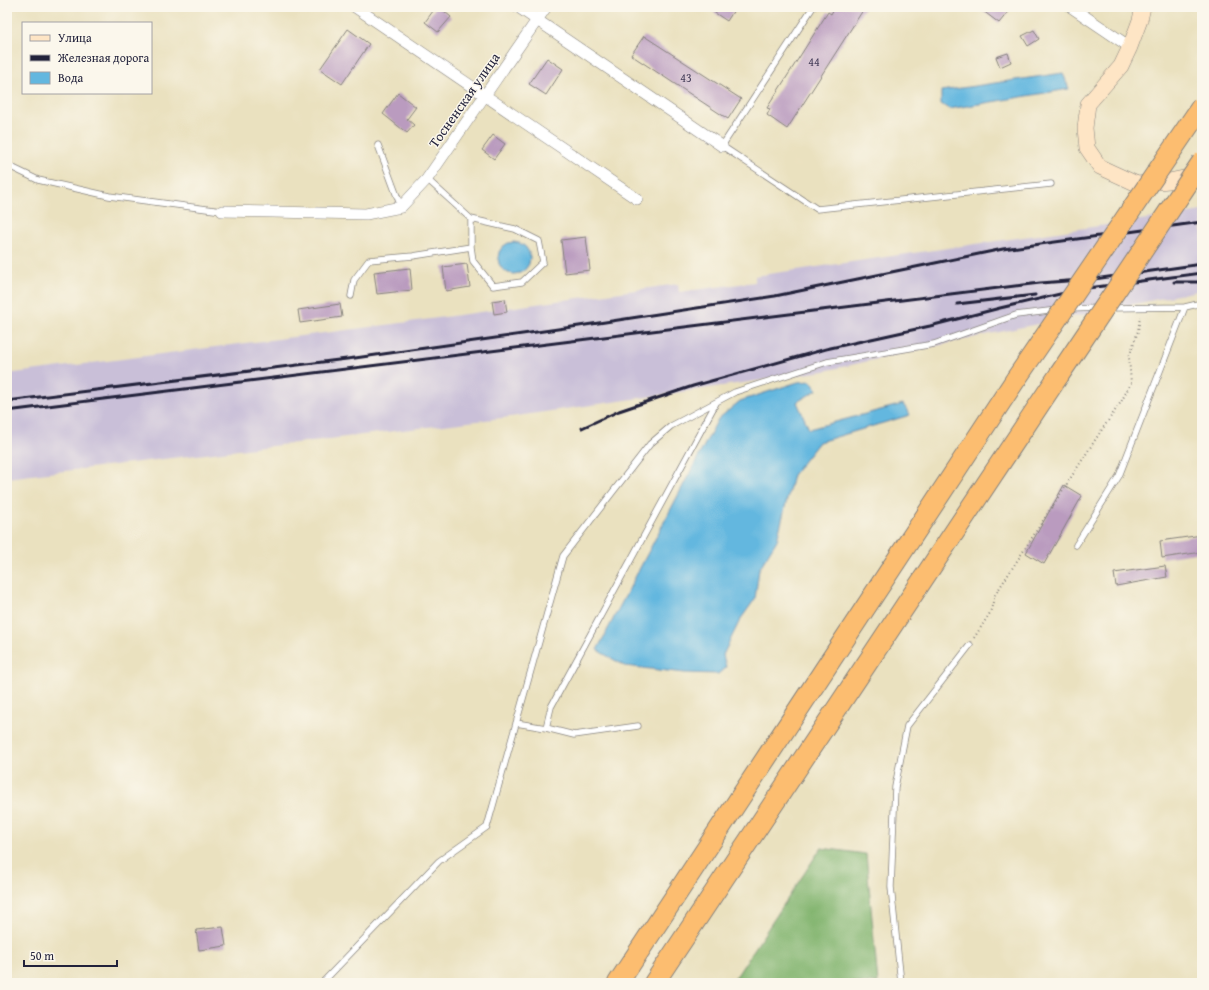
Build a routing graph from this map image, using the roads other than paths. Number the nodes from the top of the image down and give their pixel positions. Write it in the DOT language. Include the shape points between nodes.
graph roads {
  1 [pos="355,7"];
  2 [pos="518,7"];
  3 [pos="546,7"];
  4 [pos="813,7"];
  5 [pos="1071,7"];
  6 [pos="1143,7"];
  7 [pos="537,20"];
  8 [pos="1130,47"];
  9 [pos="485,96"];
  10 [pos="1202,106"];
  11 [pos="378,145"];
  12 [pos="722,146"];
  13 [pos="1202,162"];
  14 [pos="7,165"];
  15 [pos="1202,175"];
  16 [pos="428,179"];
  17 [pos="1051,184"];
  18 [pos="637,199"];
  19 [pos="402,207"];
  20 [pos="222,211"];
  21 [pos="471,219"];
  22 [pos="471,247"];
  23 [pos="351,296"];
  24 [pos="1202,303"];
  25 [pos="1185,308"];
  26 [pos="716,402"];
  27 [pos="1076,545"];
  28 [pos="970,646"];
  29 [pos="516,723"];
  30 [pos="638,726"];
  31 [pos="546,728"];
  32 [pos="322,983"];
  33 [pos="618,983"];
  34 [pos="654,983"];
  35 [pos="901,983"];
  1 -- 9 [label="street"];
  2 -- 7 [label="street"];
  3 -- 7 [label="street, Тосненская улица"];
  4 -- 12 [label="lane"];
  5 -- 8 [label="street"];
  6 -- 8 [label="street"];
  7 -- 9 [label="street, Тосненская улица"];
  7 -- 12 [label="street"];
  8 -- 15 [label="street" via="1121,66 1088,104 1085,128 1088,148 1100,167 1137,184"];
  9 -- 16 [label="street, Тосненская улица"];
  9 -- 18 [label="street"];
  10 -- 33 [label="highway, bridge" via="1016,379"];
  11 -- 19 [label="lane"];
  12 -- 17 [label="lane" via="817,208"];
  13 -- 34 [label="highway, bridge"];
  14 -- 20 [label="lane" via="38,180 109,196"];
  16 -- 19 [label="street, Тосненская улица"];
  16 -- 21 [label="lane"];
  19 -- 20 [label="street" via="366,214"];
  21 -- 22 [label="lane"];
  21 -- 22 [label="lane" via="516,229 539,241 543,262 522,282 493,286 473,261"];
  22 -- 23 [label="lane" via="369,260 354,280"];
  24 -- 25 [label="lane"];
  25 -- 26 [label="lane" via="1069,308 1016,316 934,344 827,362 735,392"];
  25 -- 27 [label="lane" via="1119,476"];
  26 -- 29 [label="lane" via="670,426 650,444 564,556"];
  26 -- 31 [label="lane" via="551,707"];
  28 -- 35 [label="lane" via="907,726 896,787 891,886"];
  29 -- 31 [label="lane"];
  29 -- 32 [label="lane" via="487,827 439,860"];
  30 -- 31 [label="lane" via="574,735"];
}
